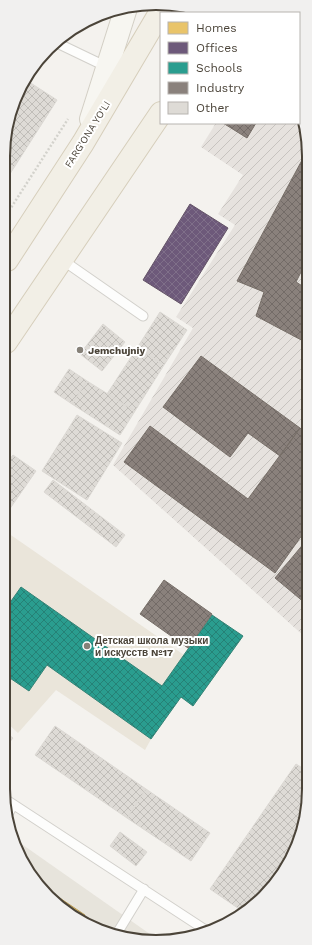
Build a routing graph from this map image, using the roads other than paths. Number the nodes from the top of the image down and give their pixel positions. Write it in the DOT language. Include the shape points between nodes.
graph roads {
  1 [pos="161,10"];
  2 [pos="125,14"];
  3 [pos="61,45"];
  4 [pos="116,71"];
  5 [pos="160,114"];
  6 [pos="10,255"];
  7 [pos="61,259"];
  8 [pos="143,316"];
  9 [pos="10,336"];
  10 [pos="10,803"];
  11 [pos="13,805"];
  12 [pos="11,808"];
  13 [pos="144,889"];
  14 [pos="201,928"];
  15 [pos="118,930"];
  1 -- 4 [label="main road, FARG'ONA YO'LI"];
  2 -- 4 [label="street"];
  3 -- 4 [label="lane"];
  4 -- 6 [label="main road, FARG'ONA YO'LI" via="83,143"];
  5 -- 7 [label="main road"];
  7 -- 8 [label="lane"];
  7 -- 9 [label="main road"];
  10 -- 11 [label="lane"];
  11 -- 12 [label="lane"];
  11 -- 13 [label="lane"];
  13 -- 14 [label="lane"];
  13 -- 15 [label="lane"];
}
